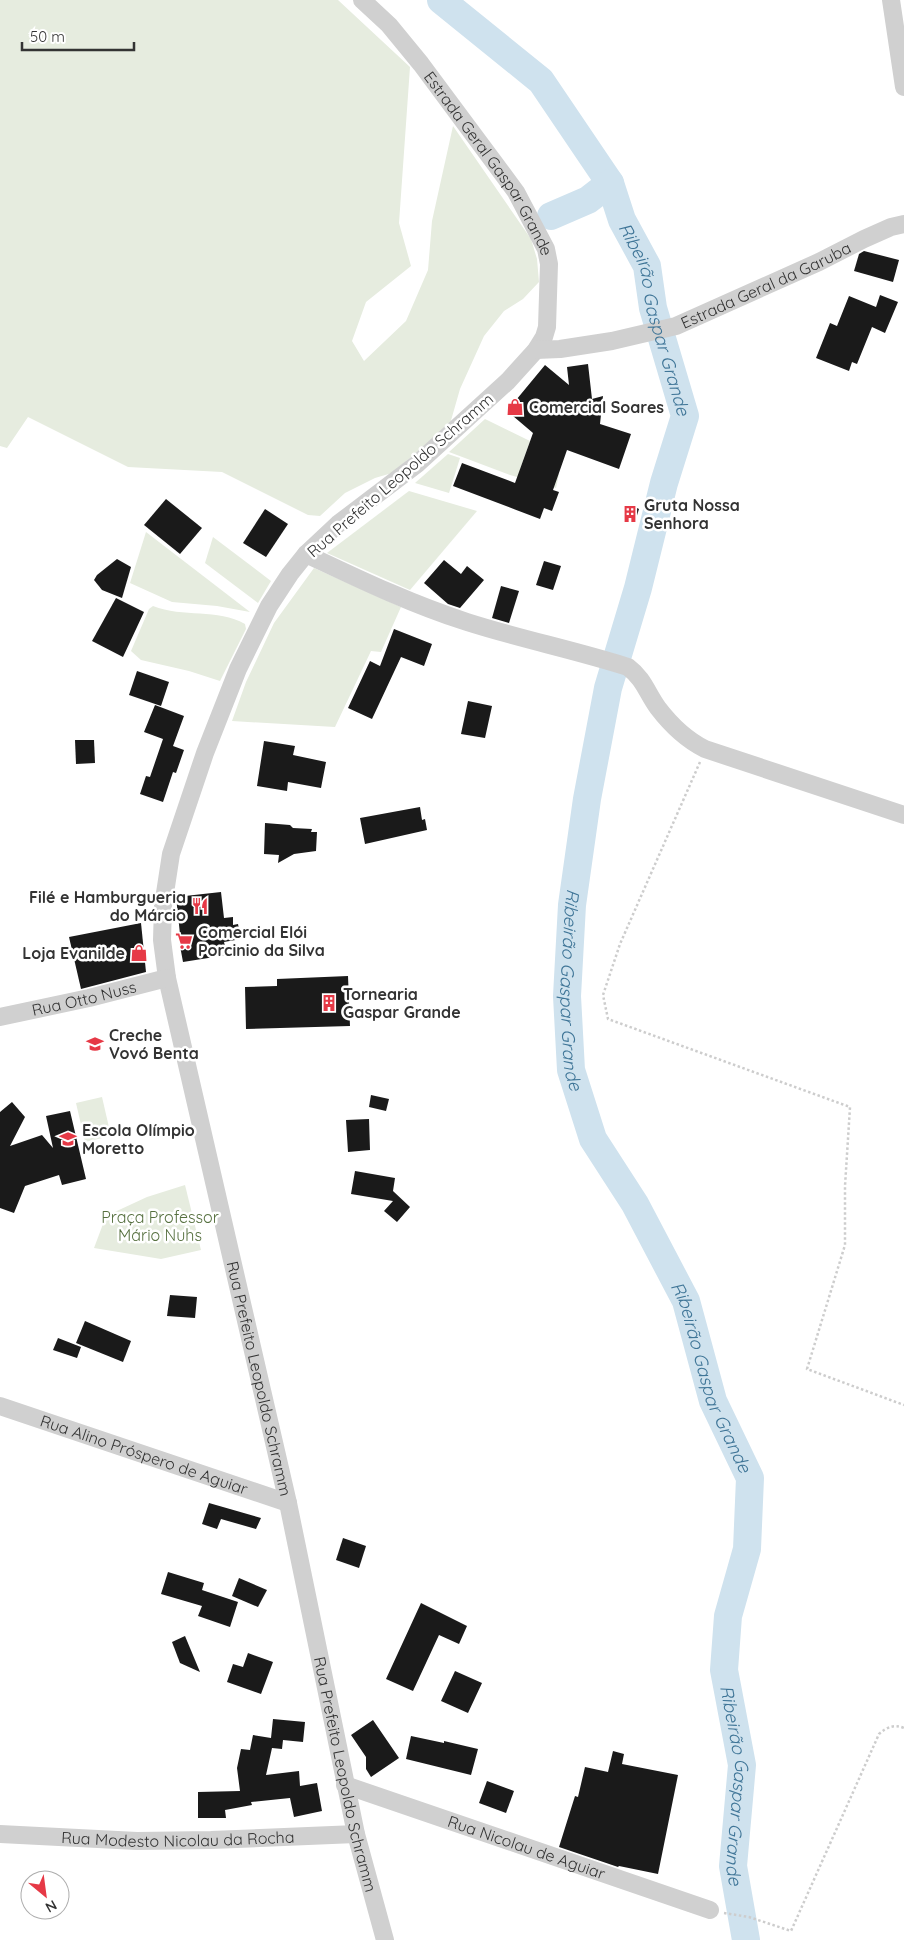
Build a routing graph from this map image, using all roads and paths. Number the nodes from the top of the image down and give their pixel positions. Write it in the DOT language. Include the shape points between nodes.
graph roads {
  1 [pos="362,0"];
  2 [pos="891,0"];
  3 [pos="904,87"];
  4 [pos="904,224"];
  5 [pos="536,350"];
  6 [pos="306,554"];
  7 [pos="705,750"];
  8 [pos="904,815"];
  9 [pos="167,978"];
  10 [pos="0,1017"];
  11 [pos="904,1405"];
  12 [pos="0,1406"];
  13 [pos="288,1503"];
  14 [pos="904,1728"];
  15 [pos="345,1786"];
  16 [pos="0,1834"];
  17 [pos="356,1834"];
  18 [pos="710,1910"];
  19 [pos="732,1914"];
  20 [pos="385,1940"];
  1 -- 5 [label="street, Estrada Geral Gaspar Grande" via="389,25 421,64 516,192 540,236 549,264 548,315 544,337"];
  2 -- 3 [label="street"];
  4 -- 5 [label="street, Estrada Geral da Garuba" via="891,227 669,328 612,341"];
  5 -- 6 [label="street, Rua Prefeito Leopoldo Schramm" via="508,382 417,464 338,524"];
  6 -- 7 [label="street" via="429,609 628,667 638,675 657,707 675,728"];
  6 -- 9 [label="street, Rua Prefeito Leopoldo Schramm" via="266,611 238,669 199,769 171,854 163,906 162,940"];
  7 -- 8 [label="street"];
  7 -- 11 [label="path" via="620,944 603,995 608,1019 850,1106 845,1245 807,1369"];
  9 -- 10 [label="street, Rua Otto Nuss"];
  9 -- 13 [label="street, Rua Prefeito Leopoldo Schramm"];
  12 -- 13 [label="street, Rua Alino Próspero de Aguiar"];
  13 -- 15 [label="street, Rua Prefeito Leopoldo Schramm"];
  14 -- 19 [label="path" via="897,1725 878,1734 791,1931"];
  15 -- 17 [label="street, Rua Prefeito Leopoldo Schramm"];
  15 -- 18 [label="street, Rua Nicolau de Aguiar"];
  16 -- 17 [label="street, Rua Modesto Nicolau da Rocha" via="137,1841"];
  17 -- 20 [label="street, Rua Prefeito Leopoldo Schramm"];
}
